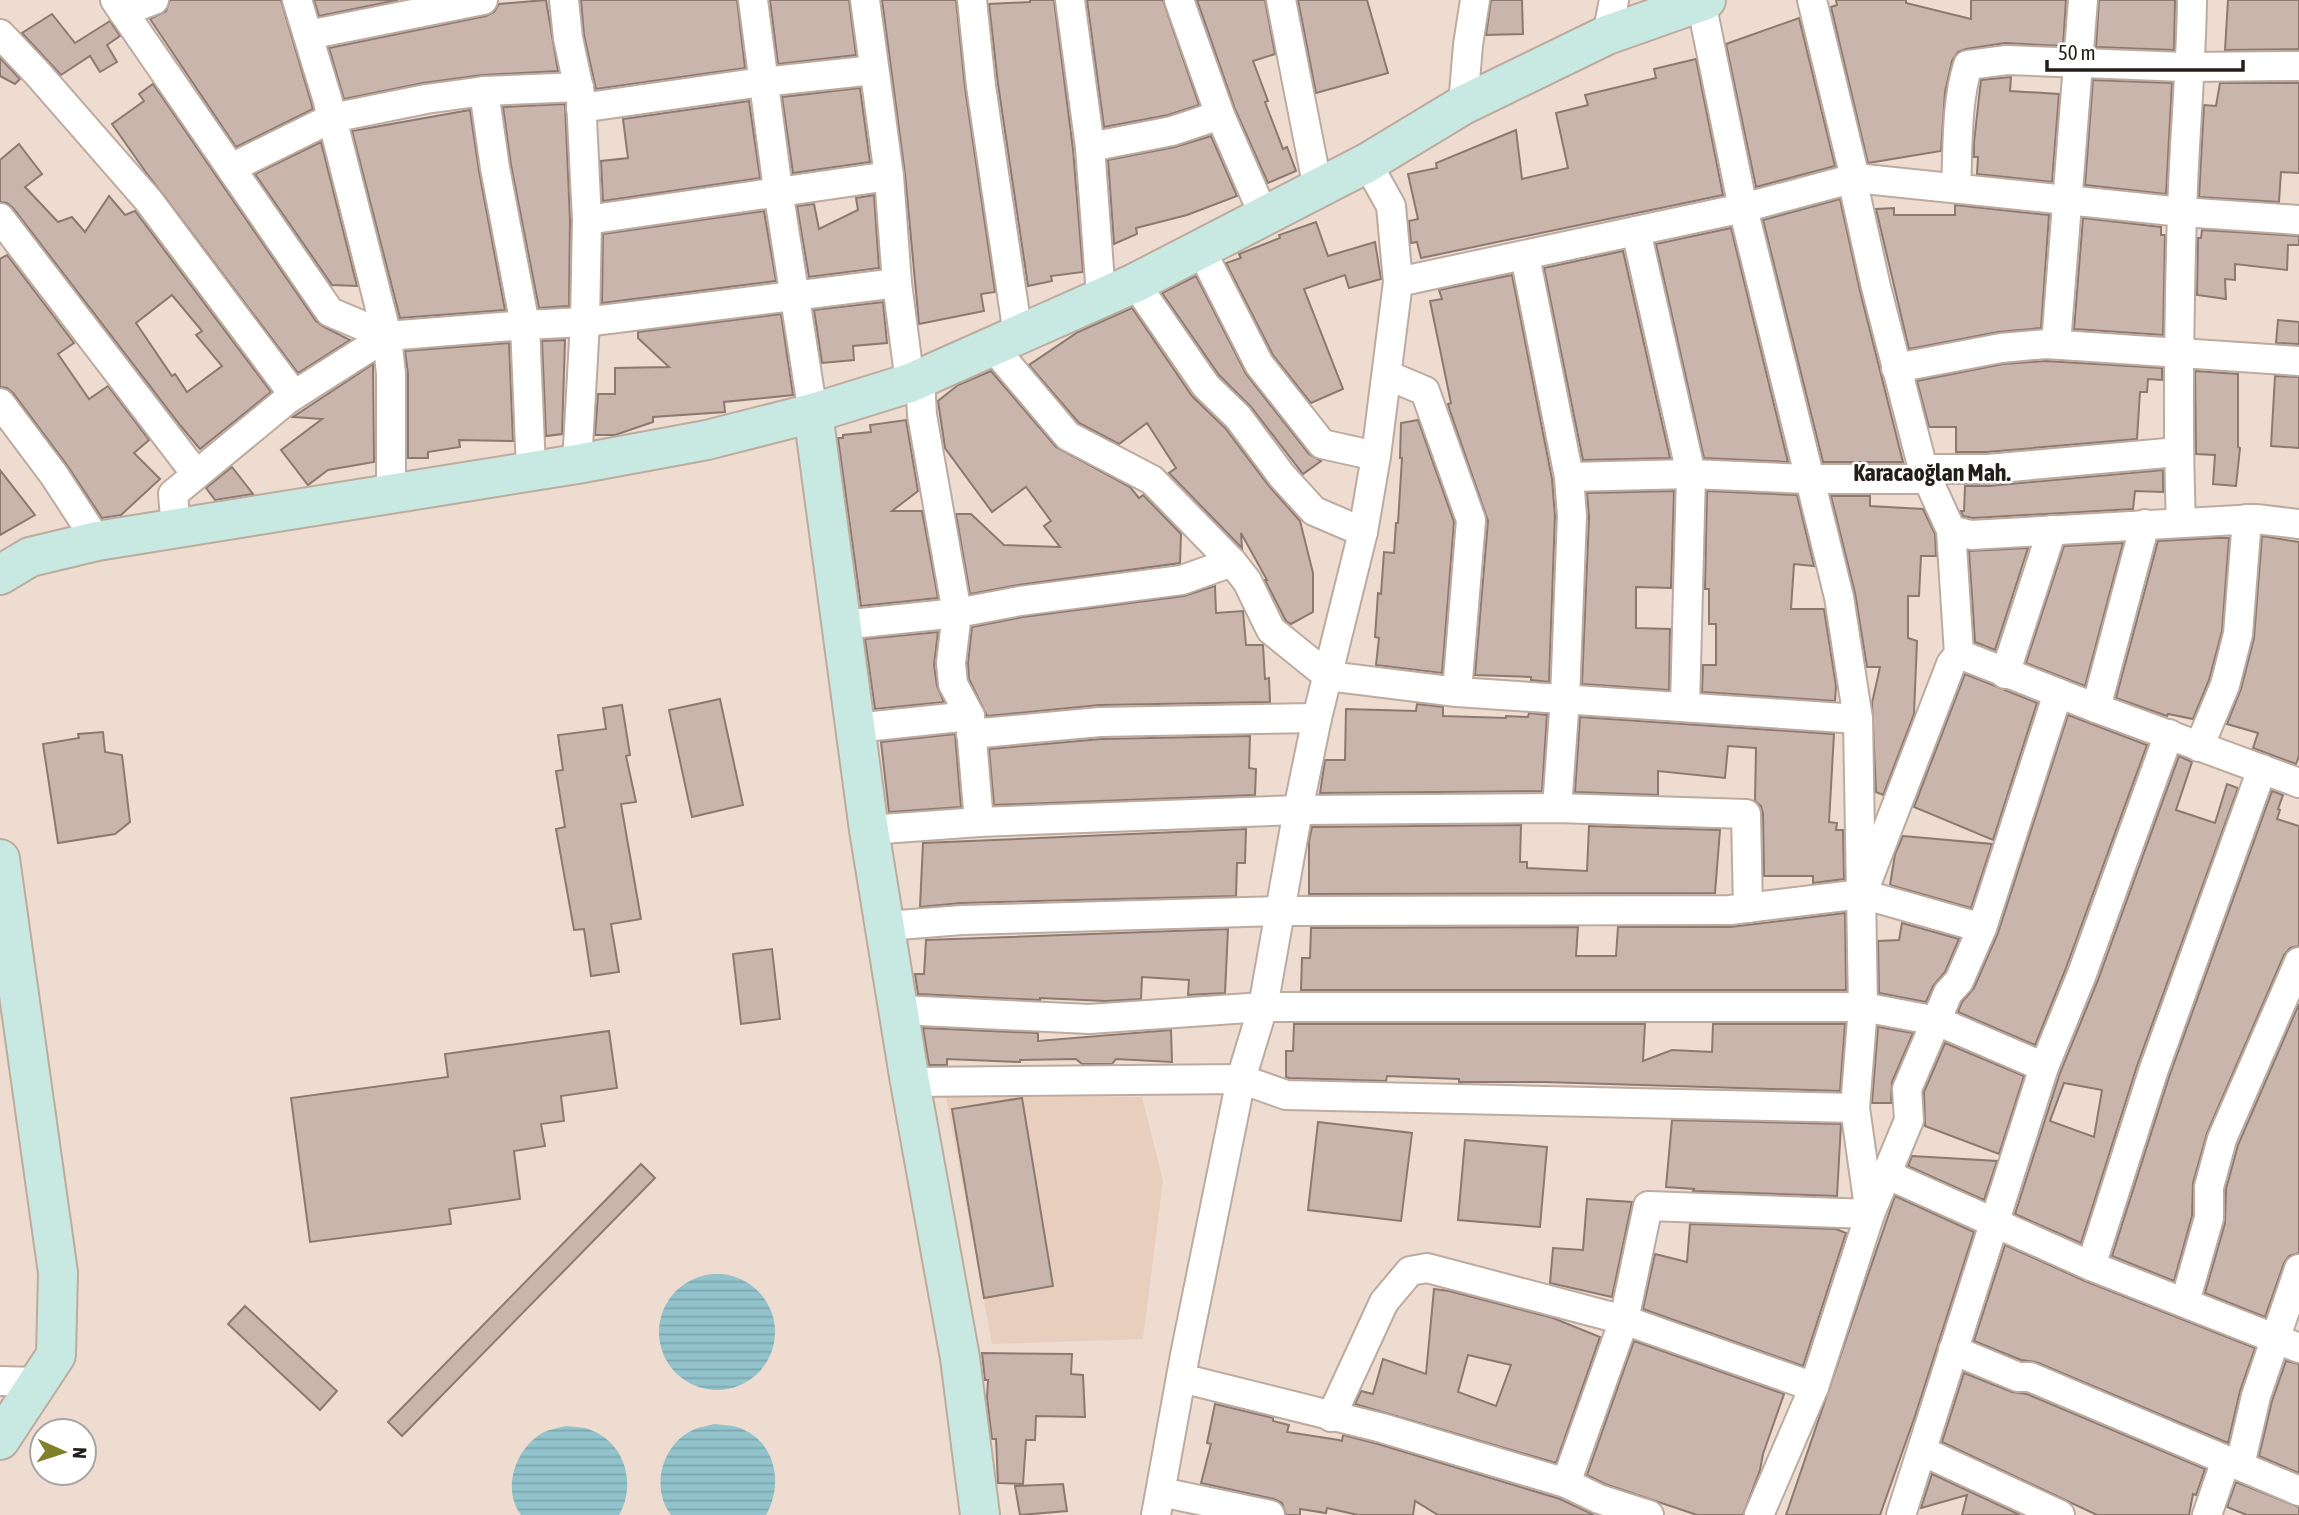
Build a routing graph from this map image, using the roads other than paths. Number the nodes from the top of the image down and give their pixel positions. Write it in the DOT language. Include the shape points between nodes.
graph roads {
  1 [pos="154,0"];
  2 [pos="297,0"];
  3 [pos="483,0"];
  4 [pos="564,0"];
  5 [pos="753,0"];
  6 [pos="865,0"];
  7 [pos="972,0"];
  8 [pos="1070,0"];
  9 [pos="1179,0"];
  10 [pos="1281,0"];
  11 [pos="1475,0"];
  12 [pos="1812,0"];
  13 [pos="2083,0"];
  14 [pos="2192,0"];
  15 [pos="1704,1"];
  16 [pos="119,6"];
  17 [pos="415,6"];
  18 [pos="1611,18"];
  19 [pos="0,34"];
  20 [pos="308,35"];
  21 [pos="2078,63"];
  22 [pos="2299,66"];
  23 [pos="2191,67"];
  24 [pos="874,70"];
  25 [pos="762,82"];
  26 [pos="484,91"];
  27 [pos="580,98"];
  28 [pos="1463,105"];
  29 [pos="1220,115"];
  30 [pos="332,118"];
  31 [pos="1090,147"];
  32 [pos="1367,163"];
  33 [pos="231,168"];
  34 [pos="888,176"];
  35 [pos="1855,178"];
  36 [pos="1956,188"];
  37 [pos="1318,189"];
  38 [pos="778,190"];
  39 [pos="2067,200"];
  40 [pos="1743,208"];
  41 [pos="2182,212"];
  42 [pos="1264,216"];
  43 [pos="0,218"];
  44 [pos="587,220"];
  45 [pos="2299,220"];
  46 [pos="1636,231"];
  47 [pos="1200,248"];
  48 [pos="1525,256"];
  49 [pos="1398,282"];
  50 [pos="897,284"];
  51 [pos="1118,290"];
  52 [pos="793,297"];
  53 [pos="585,322"];
  54 [pos="525,325"];
  55 [pos="387,337"];
  56 [pos="1005,341"];
  57 [pos="2056,344"];
  58 [pos="2180,351"];
  59 [pos="2299,360"];
  60 [pos="1896,368"];
  61 [pos="1387,375"];
  62 [pos="915,381"];
  63 [pos="294,395"];
  64 [pos="0,403"];
  65 [pos="813,413"];
  66 [pos="2178,452"];
  67 [pos="1376,456"];
  68 [pos="577,464"];
  69 [pos="531,470"];
  70 [pos="196,474"];
  71 [pos="1691,474"];
  72 [pos="1925,475"];
  73 [pos="1569,477"];
  74 [pos="1808,479"];
  75 [pos="391,495"];
  76 [pos="2247,519"];
  77 [pos="2181,523"];
  78 [pos="2145,524"];
  79 [pos="2299,524"];
  80 [pos="176,529"];
  81 [pos="1951,530"];
  82 [pos="2052,530"];
  83 [pos="1363,533"];
  84 [pos="97,541"];
  85 [pos="1232,562"];
  86 [pos="0,575"];
  87 [pos="957,613"];
  88 [pos="842,625"];
  89 [pos="1959,654"];
  90 [pos="2005,674"];
  91 [pos="1328,676"];
  92 [pos="1457,692"];
  93 [pos="2058,694"];
  94 [pos="1565,698"];
  95 [pos="1685,706"];
  96 [pos="2096,708"];
  97 [pos="1317,718"];
  98 [pos="1858,719"];
  99 [pos="971,725"];
  100 [pos="855,728"];
  101 [pos="2169,734"];
  102 [pos="2199,747"];
  103 [pos="2262,769"];
  104 [pos="2299,783"];
  105 [pos="1557,808"];
  106 [pos="1298,810"];
  107 [pos="979,822"];
  108 [pos="870,830"];
  109 [pos="0,859"];
  110 [pos="1862,894"];
  111 [pos="1748,908"];
  112 [pos="1280,911"];
  113 [pos="886,926"];
  114 [pos="1982,928"];
  115 [pos="2299,962"];
  116 [pos="1263,1007"];
  117 [pos="1863,1007"];
  118 [pos="11,1010"];
  119 [pos="900,1010"];
  120 [pos="1937,1021"];
  121 [pos="2044,1067"];
  122 [pos="1241,1079"];
  123 [pos="911,1082"];
  124 [pos="1856,1108"];
  125 [pos="1886,1174"];
  126 [pos="1870,1214"];
  127 [pos="1995,1222"];
  128 [pos="2091,1266"];
  129 [pos="2299,1269"];
  130 [pos="2185,1302"];
  131 [pos="1624,1320"];
  132 [pos="2287,1343"];
  133 [pos="1953,1350"];
  134 [pos="1181,1378"];
  135 [pos="0,1381"];
  136 [pos="38,1382"];
  137 [pos="1814,1387"];
  138 [pos="1331,1417"];
  139 [pos="0,1440"];
  140 [pos="1922,1451"];
  141 [pos="2233,1462"];
  142 [pos="1566,1483"];
  143 [pos="2299,1491"];
  144 [pos="1158,1504"];
  145 [pos="2056,1514"];
  146 [pos="980,1515"];
  147 [pos="1270,1515"];
  148 [pos="1649,1515"];
  149 [pos="1759,1515"];
  150 [pos="1901,1515"];
  151 [pos="2207,1515"];
  1 -- 16 [label="street"];
  2 -- 20 [label="street"];
  3 -- 17 [label="street"];
  4 -- 27 [label="street"];
  5 -- 25 [label="street"];
  6 -- 24 [label="street"];
  7 -- 56 [label="street"];
  8 -- 31 [label="street"];
  9 -- 29 [label="street"];
  10 -- 37 [label="street"];
  11 -- 28 [label="street"];
  12 -- 35 [label="street"];
  13 -- 21 [label="street"];
  14 -- 23 [label="street"];
  15 -- 18 [label="main road"];
  15 -- 40 [label="street"];
  16 -- 33 [label="street"];
  17 -- 20 [label="street"];
  18 -- 28 [label="main road"];
  19 -- 63 [label="street" via="148,201"];
  20 -- 30 [label="street"];
  21 -- 23 [label="street"];
  21 -- 36 [label="street" via="2007,60 1968,65"];
  21 -- 39 [label="street"];
  22 -- 23 [label="street"];
  23 -- 41 [label="street"];
  24 -- 25 [label="street"];
  24 -- 34 [label="street"];
  25 -- 27 [label="street"];
  25 -- 38 [label="street"];
  26 -- 27 [label="street"];
  26 -- 30 [label="street"];
  26 -- 54 [label="street"];
  27 -- 44 [label="street"];
  28 -- 32 [label="main road"];
  29 -- 31 [label="street" via="1172,131"];
  29 -- 42 [label="street"];
  30 -- 33 [label="street"];
  30 -- 55 [label="street"];
  31 -- 51 [label="street"];
  32 -- 37 [label="main road"];
  32 -- 49 [label="street" via="1391,206"];
  33 -- 55 [label="street" via="330,312"];
  34 -- 38 [label="street"];
  34 -- 50 [label="street"];
  35 -- 36 [label="street"];
  35 -- 40 [label="street"];
  35 -- 60 [label="street" via="1854,192"];
  36 -- 39 [label="street"];
  37 -- 42 [label="main road"];
  38 -- 44 [label="street"];
  38 -- 52 [label="street"];
  39 -- 41 [label="street"];
  39 -- 57 [label="street"];
  40 -- 46 [label="street"];
  40 -- 74 [label="street"];
  41 -- 45 [label="street"];
  41 -- 58 [label="street"];
  42 -- 47 [label="main road"];
  43 -- 70 [label="street"];
  44 -- 53 [label="street"];
  46 -- 48 [label="street"];
  46 -- 71 [label="street"];
  47 -- 51 [label="main road"];
  47 -- 67 [label="street" via="1259,364 1322,444"];
  48 -- 49 [label="street"];
  48 -- 73 [label="street"];
  49 -- 61 [label="street"];
  50 -- 52 [label="street"];
  50 -- 62 [label="street"];
  51 -- 56 [label="main road"];
  51 -- 83 [label="street" via="1238,417 1282,477 1314,511"];
  52 -- 53 [label="street"];
  52 -- 65 [label="street"];
  53 -- 54 [label="street"];
  53 -- 68 [label="street"];
  54 -- 55 [label="street"];
  54 -- 69 [label="street"];
  55 -- 63 [label="street"];
  55 -- 75 [label="street"];
  56 -- 62 [label="main road"];
  56 -- 85 [label="street" via="1068,436 1153,480"];
  57 -- 58 [label="street"];
  57 -- 60 [label="street" via="2001,348"];
  58 -- 59 [label="street"];
  58 -- 66 [label="street"];
  60 -- 72 [label="street"];
  61 -- 67 [label="street"];
  61 -- 92 [label="street" via="1425,391 1471,520"];
  62 -- 65 [label="main road"];
  62 -- 87 [label="street"];
  63 -- 70 [label="street"];
  64 -- 84 [label="street"];
  65 -- 68 [label="main road" via="707,440"];
  65 -- 88 [label="main road"];
  66 -- 72 [label="street"];
  66 -- 77 [label="street"];
  67 -- 83 [label="street"];
  68 -- 69 [label="main road"];
  69 -- 75 [label="main road"];
  70 -- 80 [label="street" via="173,494"];
  71 -- 73 [label="street"];
  71 -- 74 [label="street"];
  71 -- 95 [label="street"];
  72 -- 74 [label="street"];
  72 -- 81 [label="street"];
  73 -- 94 [label="street" via="1572,516"];
  74 -- 98 [label="street" via="1839,597"];
  75 -- 80 [label="main road"];
  76 -- 77 [label="street"];
  76 -- 79 [label="street"];
  76 -- 102 [label="street" via="2238,634 2225,685"];
  77 -- 78 [label="street"];
  78 -- 82 [label="street"];
  78 -- 96 [label="street"];
  80 -- 84 [label="main road"];
  81 -- 82 [label="street" via="1972,535"];
  81 -- 89 [label="street"];
  82 -- 90 [label="street"];
  83 -- 91 [label="street"];
  84 -- 86 [label="main road" via="30,557"];
  85 -- 87 [label="street" via="1182,580"];
  85 -- 91 [label="street" via="1247,581 1271,630"];
  87 -- 88 [label="street"];
  87 -- 99 [label="street" via="953,684"];
  88 -- 100 [label="main road"];
  89 -- 90 [label="street"];
  89 -- 110 [label="street" via="1951,664"];
  90 -- 93 [label="street"];
  91 -- 92 [label="street"];
  91 -- 97 [label="street"];
  92 -- 94 [label="street"];
  93 -- 96 [label="street"];
  93 -- 114 [label="street"];
  94 -- 95 [label="street"];
  94 -- 105 [label="street"];
  95 -- 98 [label="street"];
  96 -- 101 [label="street"];
  97 -- 99 [label="street"];
  97 -- 106 [label="street"];
  98 -- 110 [label="street"];
  99 -- 100 [label="street"];
  99 -- 107 [label="street"];
  100 -- 108 [label="main road"];
  101 -- 102 [label="street"];
  101 -- 121 [label="street"];
  102 -- 103 [label="street"];
  103 -- 104 [label="street"];
  103 -- 128 [label="street" via="2153,1072"];
  105 -- 106 [label="street"];
  105 -- 111 [label="street" via="1745,814"];
  106 -- 107 [label="street"];
  106 -- 112 [label="street"];
  107 -- 108 [label="street"];
  108 -- 113 [label="main road"];
  109 -- 118 [label="main road"];
  110 -- 111 [label="street"];
  110 -- 114 [label="street"];
  110 -- 117 [label="street"];
  111 -- 112 [label="street"];
  112 -- 113 [label="street"];
  112 -- 116 [label="street"];
  113 -- 119 [label="main road"];
  114 -- 120 [label="street"];
  115 -- 130 [label="street" via="2222,1139 2208,1187 2209,1218"];
  116 -- 117 [label="street"];
  116 -- 119 [label="street" via="1089,1019"];
  116 -- 122 [label="street"];
  117 -- 120 [label="street"];
  117 -- 124 [label="street"];
  118 -- 136 [label="main road" via="58,1273 56,1355"];
  119 -- 123 [label="main road"];
  120 -- 121 [label="street"];
  120 -- 125 [label="street" via="1907,1088 1909,1120"];
  121 -- 127 [label="street"];
  122 -- 123 [label="street"];
  122 -- 124 [label="street" via="1286,1094"];
  122 -- 134 [label="street"];
  123 -- 146 [label="main road" via="960,1358"];
  124 -- 126 [label="street"];
  125 -- 126 [label="street"];
  125 -- 127 [label="street"];
  126 -- 131 [label="street" via="1648,1206"];
  126 -- 137 [label="street"];
  127 -- 128 [label="street"];
  127 -- 133 [label="street"];
  128 -- 130 [label="street"];
  129 -- 132 [label="street"];
  130 -- 132 [label="street"];
  131 -- 137 [label="street"];
  131 -- 138 [label="street" via="1427,1268 1410,1271 1384,1302"];
  131 -- 142 [label="street"];
  132 -- 141 [label="street" via="2256,1395"];
  133 -- 140 [label="street"];
  133 -- 141 [label="street" via="2018,1377 2030,1377"];
  134 -- 138 [label="street"];
  134 -- 144 [label="street"];
  135 -- 136 [label="street"];
  136 -- 139 [label="main road"];
  137 -- 149 [label="street"];
  138 -- 142 [label="street"];
  140 -- 145 [label="street"];
  140 -- 150 [label="street"];
  141 -- 143 [label="street"];
  141 -- 151 [label="street"];
  142 -- 148 [label="street"];
  144 -- 147 [label="street"];
}
